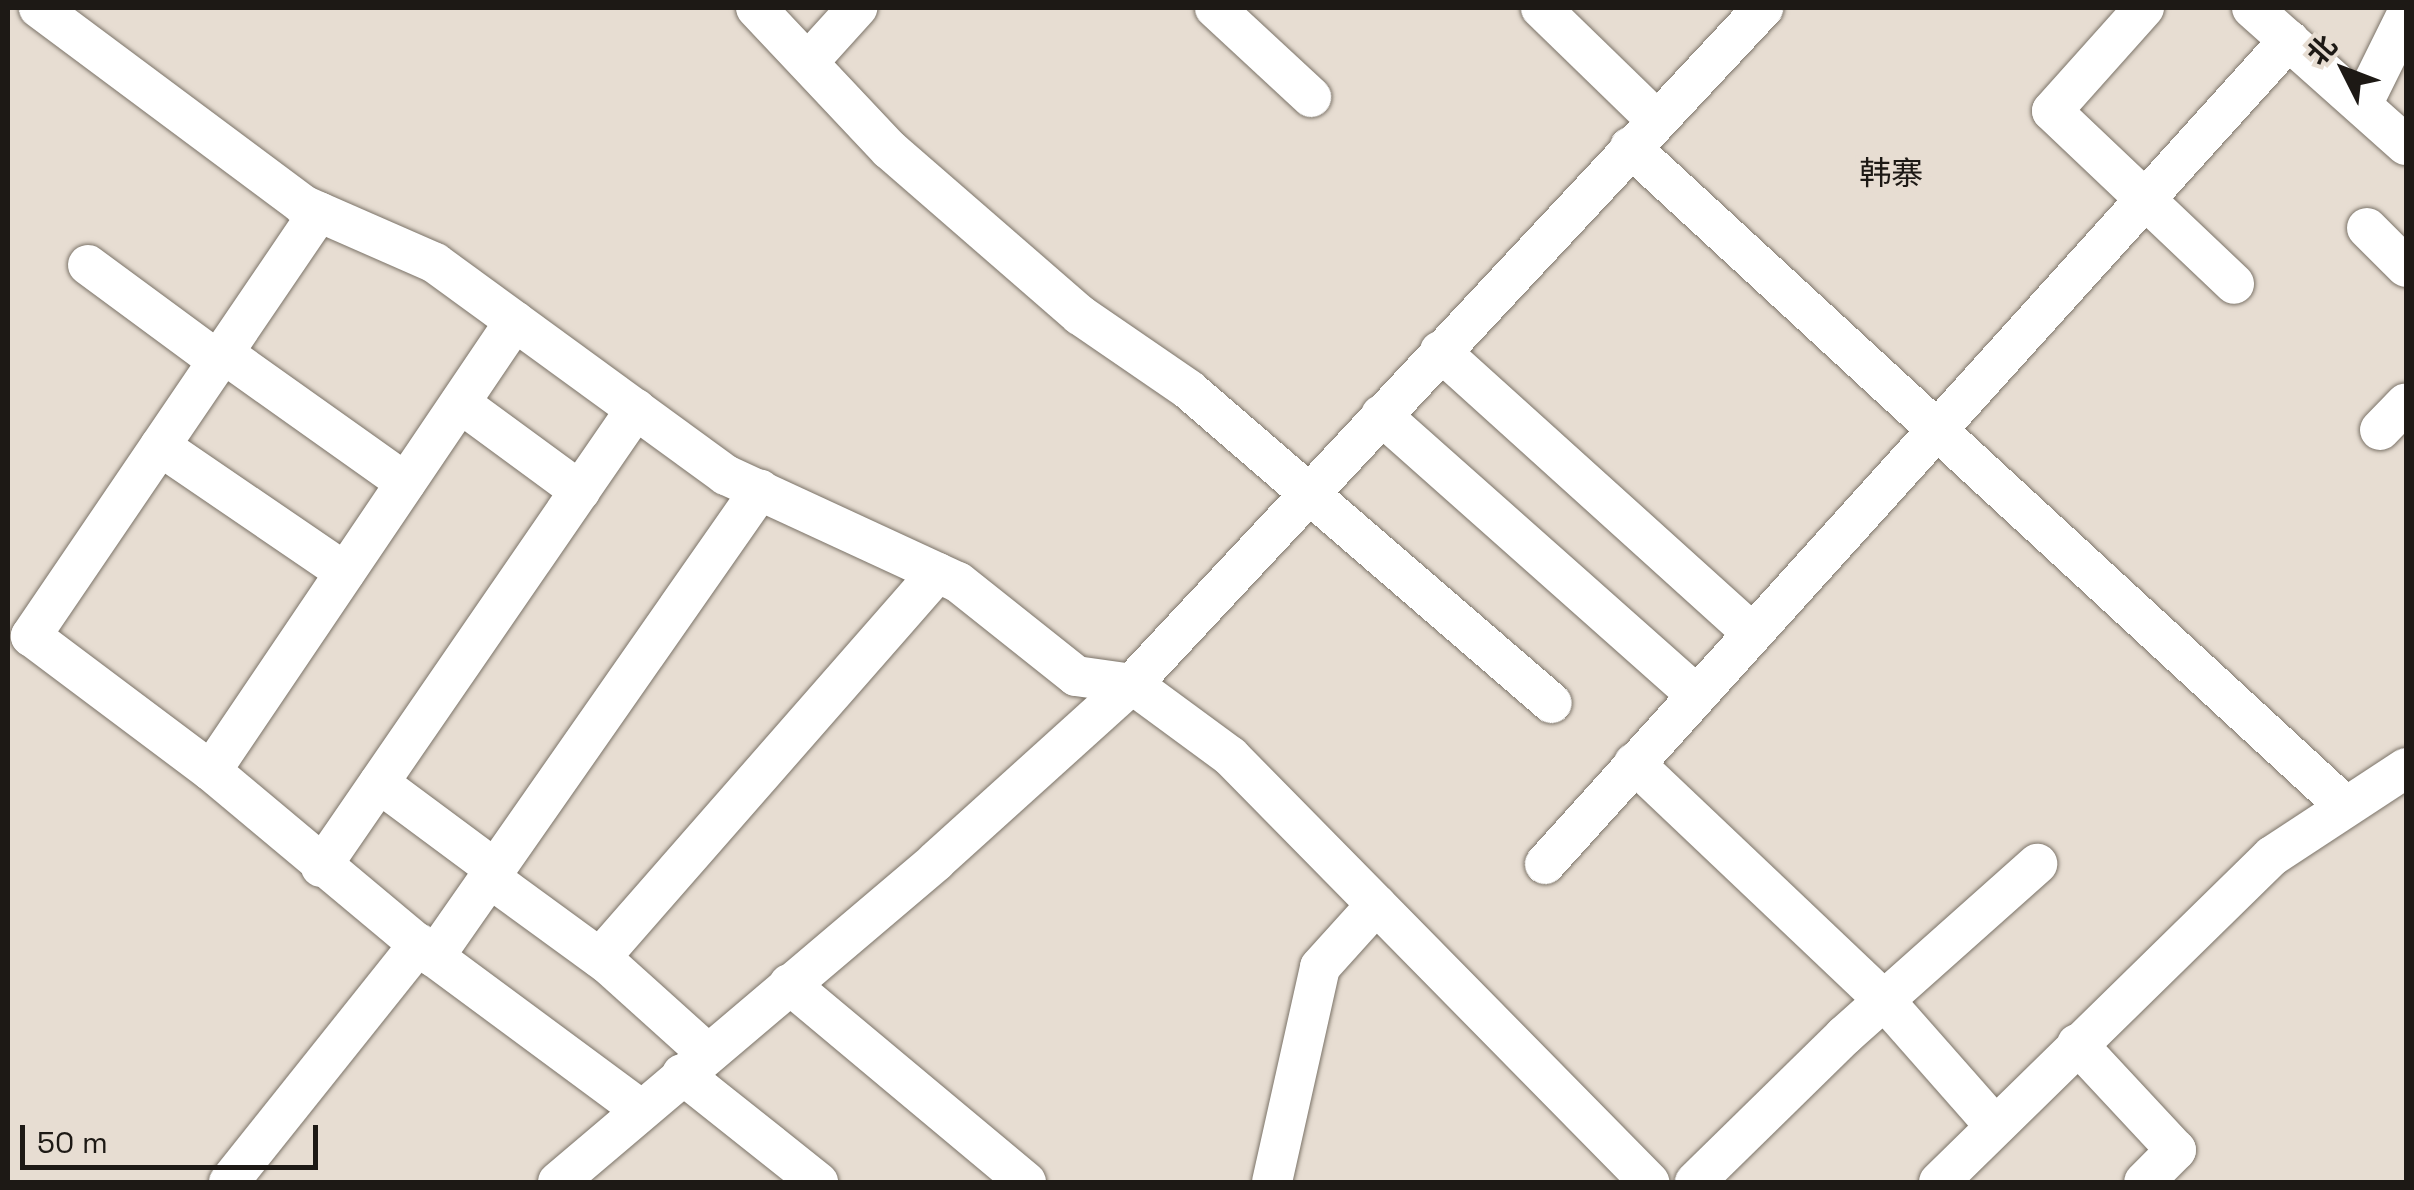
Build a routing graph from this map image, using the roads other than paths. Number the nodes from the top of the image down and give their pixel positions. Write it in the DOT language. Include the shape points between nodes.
graph roads {
  1 [pos="39,8"];
  2 [pos="756,8"];
  3 [pos="857,8"];
  4 [pos="1214,8"];
  5 [pos="1541,8"];
  6 [pos="1763,8"];
  7 [pos="2144,8"];
  8 [pos="2252,8"];
  9 [pos="2406,16"];
  10 [pos="82,20"];
  11 [pos="2289,40"];
  12 [pos="809,61"];
  13 [pos="1311,97"];
  14 [pos="2362,105"];
  15 [pos="1643,133"];
  16 [pos="2406,145"];
  17 [pos="2144,197"];
  18 [pos="319,212"];
  19 [pos="2368,228"];
  20 [pos="88,265"];
  21 [pos="2406,266"];
  22 [pos="2234,284"];
  23 [pos="515,321"];
  24 [pos="1440,351"];
  25 [pos="220,357"];
  26 [pos="460,403"];
  27 [pos="636,409"];
  28 [pos="1381,415"];
  29 [pos="1934,426"];
  30 [pos="160,446"];
  31 [pos="406,483"];
  32 [pos="760,490"];
  33 [pos="580,491"];
  34 [pos="1306,495"];
  35 [pos="345,572"];
  36 [pos="937,573"];
  37 [pos="1751,632"];
  38 [pos="1132,684"];
  39 [pos="1696,694"];
  40 [pos="1551,703"];
  41 [pos="1634,764"];
  42 [pos="2406,768"];
  43 [pos="211,770"];
  44 [pos="379,783"];
  45 [pos="2344,805"];
  46 [pos="1545,864"];
  47 [pos="2038,864"];
  48 [pos="321,867"];
  49 [pos="492,874"];
  50 [pos="1376,905"];
  51 [pos="427,951"];
  52 [pos="600,958"];
  53 [pos="789,984"];
  54 [pos="1884,1000"];
  55 [pos="2077,1044"];
  56 [pos="695,1063"];
  57 [pos="641,1110"];
  58 [pos="1996,1126"];
  59 [pos="1949,1179"];
  60 [pos="229,1182"];
  61 [pos="558,1182"];
  62 [pos="818,1182"];
  63 [pos="1026,1182"];
  64 [pos="1272,1182"];
  65 [pos="1650,1182"];
  66 [pos="1695,1182"];
  67 [pos="2144,1182"];
  1 -- 10 [label="street"];
  2 -- 12 [label="street"];
  3 -- 12 [label="street"];
  4 -- 13 [label="street"];
  5 -- 15 [label="street"];
  6 -- 15 [label="street"];
  7 -- 17 [label="street" via="2052,111"];
  8 -- 11 [label="street"];
  9 -- 14 [label="street"];
  10 -- 18 [label="street"];
  11 -- 14 [label="street"];
  11 -- 17 [label="street"];
  12 -- 34 [label="street" via="890,150 1080,315 1188,390"];
  14 -- 16 [label="street"];
  15 -- 24 [label="street"];
  15 -- 29 [label="street"];
  17 -- 22 [label="street"];
  17 -- 29 [label="street"];
  18 -- 23 [label="street" via="435,263"];
  18 -- 25 [label="street"];
  19 -- 21 [label="street"];
  20 -- 25 [label="street"];
  23 -- 26 [label="street"];
  23 -- 27 [label="street"];
  24 -- 28 [label="street"];
  24 -- 37 [label="street"];
  25 -- 30 [label="street"];
  25 -- 31 [label="street"];
  26 -- 31 [label="street"];
  26 -- 33 [label="street"];
  27 -- 32 [label="street" via="726,475"];
  27 -- 33 [label="street"];
  28 -- 34 [label="street"];
  28 -- 39 [label="street"];
  29 -- 37 [label="street"];
  29 -- 45 [label="street"];
  30 -- 35 [label="street"];
  30 -- 43 [label="street" via="31,636"];
  31 -- 35 [label="street"];
  32 -- 36 [label="street"];
  32 -- 49 [label="street"];
  33 -- 44 [label="street"];
  34 -- 38 [label="street"];
  34 -- 40 [label="street"];
  35 -- 43 [label="street"];
  36 -- 38 [label="street" via="1076,676"];
  36 -- 52 [label="street"];
  37 -- 39 [label="street"];
  38 -- 50 [label="street" via="1230,756"];
  38 -- 53 [label="street"];
  39 -- 41 [label="street"];
  41 -- 46 [label="street"];
  41 -- 54 [label="street"];
  42 -- 45 [label="street"];
  43 -- 48 [label="street"];
  44 -- 48 [label="street"];
  44 -- 49 [label="street"];
  45 -- 55 [label="street" via="2272,856"];
  47 -- 54 [label="street"];
  48 -- 51 [label="street"];
  49 -- 51 [label="street"];
  49 -- 52 [label="street"];
  50 -- 64 [label="street" via="1320,968"];
  50 -- 65 [label="street"];
  51 -- 57 [label="street"];
  51 -- 60 [label="street"];
  52 -- 56 [label="street"];
  53 -- 56 [label="street"];
  53 -- 63 [label="street"];
  54 -- 58 [label="street"];
  54 -- 66 [label="street"];
  55 -- 58 [label="street"];
  55 -- 67 [label="street" via="2176,1150"];
  56 -- 57 [label="street"];
  56 -- 62 [label="street"];
  57 -- 61 [label="street"];
  58 -- 59 [label="street"];
}
